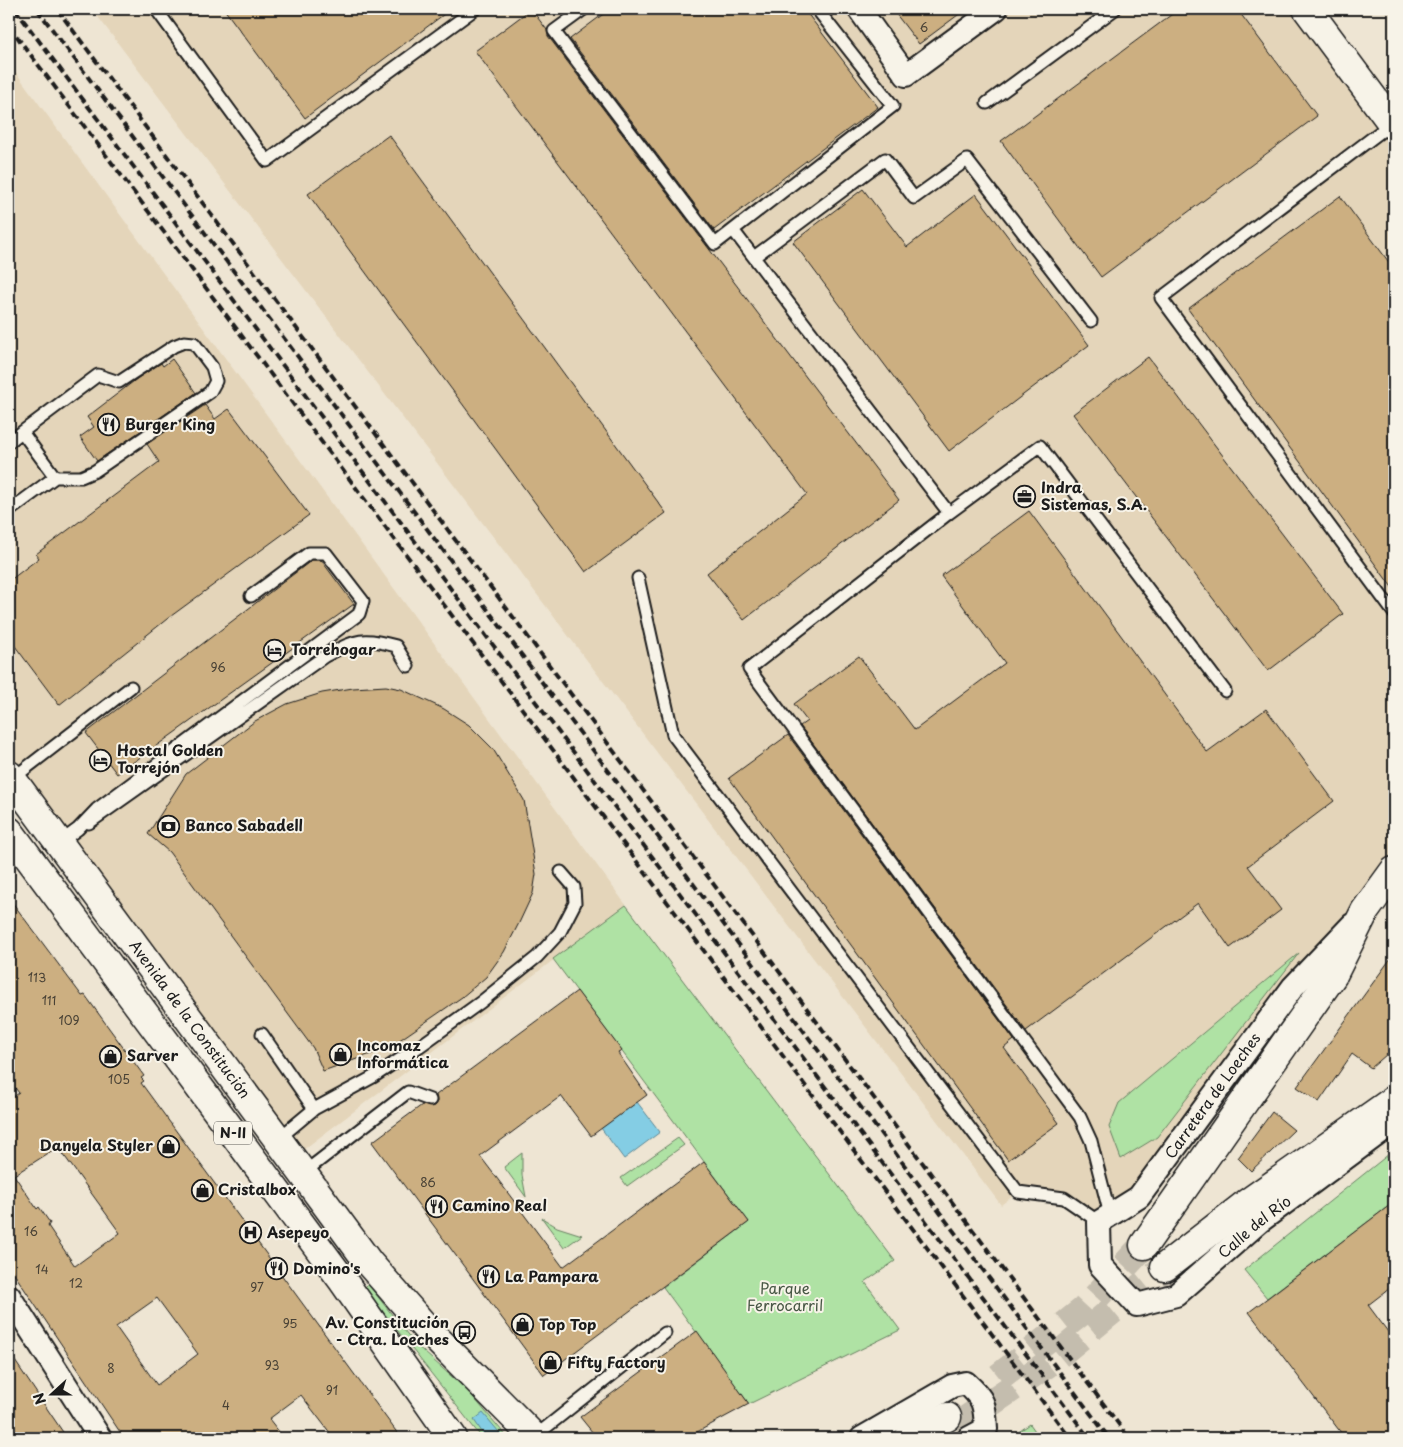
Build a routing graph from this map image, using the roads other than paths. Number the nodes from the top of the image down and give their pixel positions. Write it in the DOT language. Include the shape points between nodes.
graph roads {
  1 [pos="156,9"];
  2 [pos="475,9"];
  3 [pos="584,9"];
  4 [pos="817,9"];
  5 [pos="859,9"];
  6 [pos="996,9"];
  7 [pos="1115,9"];
  8 [pos="1307,9"];
  9 [pos="987,103"];
  10 [pos="1393,125"];
  11 [pos="733,230"];
  12 [pos="754,257"];
  13 [pos="1091,321"];
  14 [pos="22,432"];
  15 [pos="9,442"];
  16 [pos="55,477"];
  17 [pos="9,511"];
  18 [pos="949,513"];
  19 [pos="638,578"];
  20 [pos="251,596"];
  21 [pos="1394,613"];
  22 [pos="408,666"];
  23 [pos="131,687"];
  24 [pos="1225,691"];
  25 [pos="10,777"];
  26 [pos="9,831"];
  27 [pos="69,836"];
  28 [pos="1394,871"];
  29 [pos="561,872"];
  30 [pos="1365,911"];
  31 [pos="262,1034"];
  32 [pos="430,1100"];
  33 [pos="1394,1100"];
  34 [pos="314,1109"];
  35 [pos="1394,1122"];
  36 [pos="276,1140"];
  37 [pos="302,1174"];
  38 [pos="1104,1218"];
  39 [pos="1144,1245"];
  40 [pos="1165,1267"];
  41 [pos="9,1296"];
  42 [pos="665,1333"];
  43 [pos="952,1430"];
  44 [pos="453,1437"];
  45 [pos="100,1438"];
  46 [pos="530,1438"];
  47 [pos="862,1438"];
  48 [pos="909,1438"];
  1 -- 2 [label="lane" via="267,161"];
  3 -- 11 [label="lane" via="554,31 715,244"];
  4 -- 11 [label="lane" via="893,106"];
  5 -- 6 [label="street" via="906,74"];
  7 -- 9 [label="lane"];
  8 -- 10 [label="main road"];
  10 -- 21 [label="lane" via="1161,298"];
  11 -- 12 [label="lane"];
  12 -- 13 [label="lane" via="885,159 914,198 967,160"];
  12 -- 18 [label="lane"];
  14 -- 15 [label="lane"];
  14 -- 16 [label="lane"];
  14 -- 16 [label="lane" via="98,375 119,382 184,342 194,343 212,367 216,381 210,392 95,471 81,477"];
  16 -- 17 [label="lane"];
  18 -- 24 [label="lane" via="1040,446"];
  18 -- 38 [label="lane" via="749,669 1080,1117 1090,1141"];
  19 -- 38 [label="lane" via="673,735 1018,1192 1064,1198"];
  20 -- 27 [label="lane" via="309,553 326,552 363,601 360,614 97,809"];
  22 -- 27 [label="lane" via="396,646 372,639 349,644 325,656 102,816"];
  23 -- 25 [label="lane"];
  25 -- 27 [label="main road, Avenida de la Constitución / N-II"];
  26 -- 44 [label="main road, Avenida de la Constitución / N-II" via="343,1281"];
  27 -- 36 [label="main road, Avenida de la Constitución / N-II"];
  28 -- 30 [label="main road, Carretera de Loeches"];
  29 -- 34 [label="lane" via="574,887 575,903 560,932 537,957 420,1046 373,1077"];
  30 -- 38 [label="street, Carretera de Loeches" via="1293,987 1139,1197"];
  30 -- 39 [label="main road, Carretera de Loeches" via="1333,974"];
  31 -- 34 [label="lane"];
  32 -- 37 [label="lane" via="408,1092"];
  33 -- 40 [label="main road, Calle del Río" via="1246,1204"];
  34 -- 36 [label="lane"];
  35 -- 38 [label="street, Calle del Río" via="1258,1222 1176,1296 1137,1304 1115,1284 1100,1265"];
  36 -- 37 [label="main road, Avenida de la Constitución / N-II"];
  37 -- 46 [label="main road, Avenida de la Constitución / N-II" via="369,1263 426,1328 492,1393"];
  41 -- 45 [label="street"];
  42 -- 46 [label="lane"];
  43 -- 47 [label="street" via="986,1428 986,1409 980,1396 966,1383 952,1386"];
  43 -- 48 [label="main road"];
}
